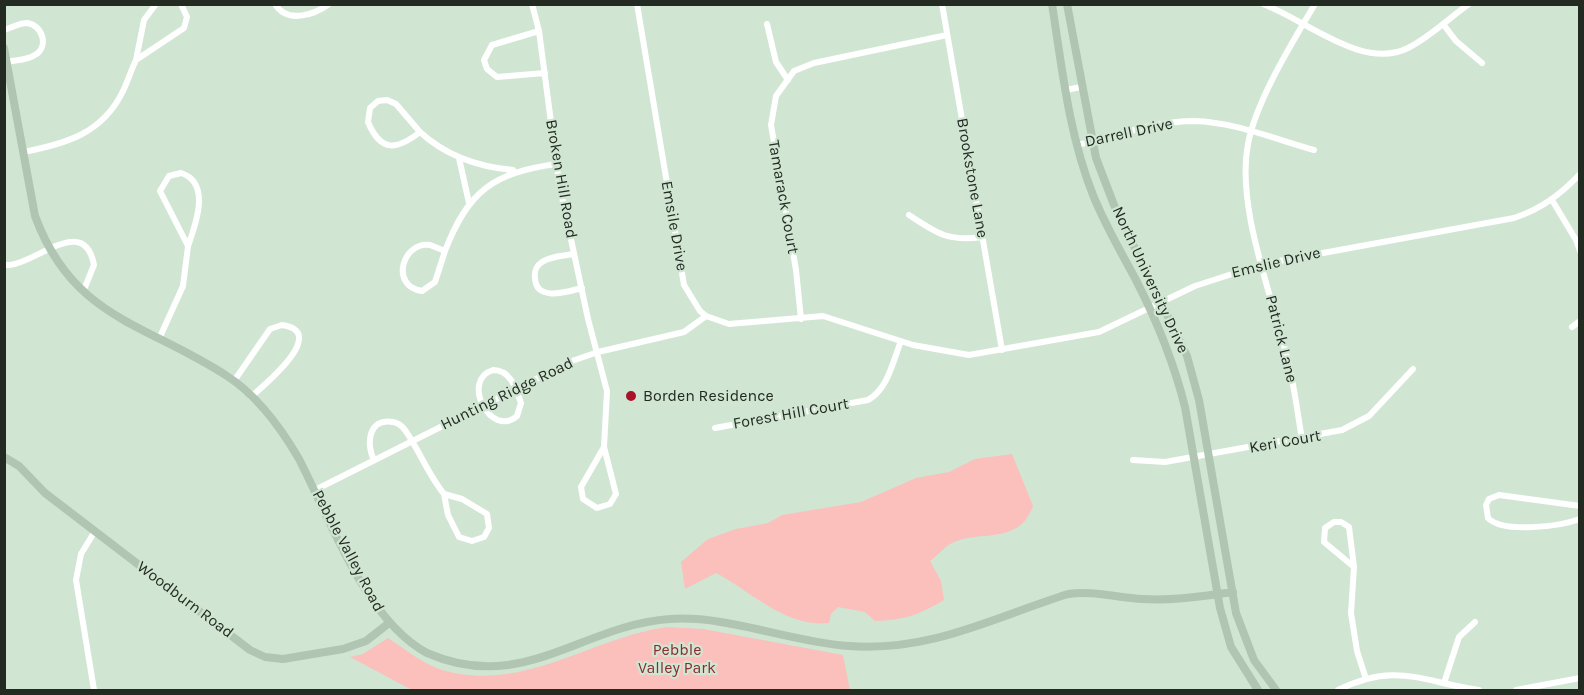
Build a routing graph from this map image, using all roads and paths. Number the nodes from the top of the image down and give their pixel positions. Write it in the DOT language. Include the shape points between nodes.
graph roads {
  1 [pos="156,4"];
  2 [pos="181,4"];
  3 [pos="275,4"];
  4 [pos="329,4"];
  5 [pos="532,4"];
  6 [pos="637,4"];
  7 [pos="942,4"];
  8 [pos="1052,4"];
  9 [pos="1066,4"];
  10 [pos="1263,4"];
  11 [pos="1315,4"];
  12 [pos="1469,4"];
  13 [pos="767,24"];
  14 [pos="1304,24"];
  15 [pos="1443,24"];
  16 [pos="4,30"];
  17 [pos="539,31"];
  18 [pos="947,35"];
  19 [pos="4,48"];
  20 [pos="136,60"];
  21 [pos="7,62"];
  22 [pos="1482,63"];
  23 [pos="545,73"];
  24 [pos="788,80"];
  25 [pos="1081,87"];
  26 [pos="1066,90"];
  27 [pos="420,132"];
  28 [pos="1251,132"];
  29 [pos="1092,141"];
  30 [pos="1077,145"];
  31 [pos="1314,150"];
  32 [pos="23,152"];
  33 [pos="459,158"];
  34 [pos="556,164"];
  35 [pos="517,171"];
  36 [pos="1580,174"];
  37 [pos="1552,200"];
  38 [pos="470,203"];
  39 [pos="909,215"];
  40 [pos="982,237"];
  41 [pos="188,246"];
  42 [pos="50,249"];
  43 [pos="445,251"];
  44 [pos="1580,251"];
  45 [pos="574,254"];
  46 [pos="1263,264"];
  47 [pos="4,265"];
  48 [pos="582,288"];
  49 [pos="83,292"];
  50 [pos="1162,302"];
  51 [pos="1149,308"];
  52 [pos="706,316"];
  53 [pos="801,319"];
  54 [pos="1580,321"];
  55 [pos="1572,327"];
  56 [pos="159,339"];
  57 [pos="901,341"];
  58 [pos="1002,350"];
  59 [pos="598,352"];
  60 [pos="1413,369"];
  61 [pos="234,381"];
  62 [pos="515,389"];
  63 [pos="251,397"];
  64 [pos="484,405"];
  65 [pos="715,428"];
  66 [pos="1302,439"];
  67 [pos="411,442"];
  68 [pos="604,447"];
  69 [pos="1209,455"];
  70 [pos="4,457"];
  71 [pos="1194,457"];
  72 [pos="374,460"];
  73 [pos="1133,460"];
  74 [pos="315,490"];
  75 [pos="444,494"];
  76 [pos="1580,506"];
  77 [pos="1580,519"];
  78 [pos="95,531"];
  79 [pos="1354,567"];
  80 [pos="1233,592"];
  81 [pos="1218,594"];
  82 [pos="1474,622"];
  83 [pos="389,623"];
  84 [pos="1580,678"];
  85 [pos="1366,679"];
  86 [pos="1444,683"];
  87 [pos="94,690"];
  88 [pos="1258,690"];
  89 [pos="1276,690"];
  90 [pos="1338,690"];
  91 [pos="1479,690"];
  92 [pos="1516,690"];
  93 [pos="1531,690"];
  1 -- 20 [label="street" via="144,20"];
  2 -- 20 [label="street" via="187,17 184,28"];
  3 -- 4 [label="street" via="284,13 301,16"];
  5 -- 17 [label="street, Broken Hill Road"];
  6 -- 52 [label="street, Emsile Drive" via="684,285"];
  7 -- 18 [label="street, Brookstone Lane"];
  8 -- 26 [label="street, North University Drive"];
  9 -- 25 [label="street, North University Drive"];
  10 -- 14 [label="street"];
  11 -- 14 [label="street, Patrick Lane"];
  12 -- 15 [label="street"];
  13 -- 24 [label="street" via="776,62"];
  14 -- 15 [label="street" via="1358,51 1381,55 1406,50"];
  14 -- 28 [label="street, Patrick Lane"];
  15 -- 22 [label="street"];
  16 -- 21 [label="street" via="21,24 33,25 41,32 43,41 33,57"];
  17 -- 23 [label="street, Broken Hill Road"];
  17 -- 23 [label="street" via="492,45 484,60 490,73 500,78"];
  18 -- 24 [label="street, Tamarack Court" via="814,63 794,71"];
  18 -- 40 [label="street, Brookstone Lane"];
  19 -- 21 [label="street, Pebble Valley Road"];
  20 -- 32 [label="street" via="114,108 92,129 71,141"];
  21 -- 32 [label="street, Pebble Valley Road"];
  23 -- 34 [label="street, Broken Hill Road"];
  24 -- 53 [label="street, Tamarack Court" via="776,96 771,125"];
  25 -- 26 [label="street"];
  25 -- 29 [label="street, North University Drive"];
  26 -- 30 [label="street, North University Drive"];
  27 -- 27 [label="street" via="392,101 378,101 368,111 369,127 388,146 399,147"];
  27 -- 33 [label="street"];
  28 -- 29 [label="street, Darrell Drive" via="1223,124 1188,121"];
  28 -- 31 [label="street, Darrell Drive"];
  28 -- 46 [label="street, Patrick Lane" via="1245,161 1246,191"];
  29 -- 30 [label="street, Darrell Drive"];
  29 -- 50 [label="street, North University Drive" via="1114,205"];
  30 -- 51 [label="street, North University Drive" via="1101,215"];
  32 -- 42 [label="street, Pebble Valley Road" via="35,216"];
  33 -- 35 [label="street"];
  33 -- 38 [label="street"];
  34 -- 35 [label="street"];
  34 -- 45 [label="street, Broken Hill Road"];
  35 -- 38 [label="street" via="489,185"];
  36 -- 37 [label="street, Emslie Drive"];
  37 -- 44 [label="street"];
  37 -- 46 [label="street, Emslie Drive" via="1506,221"];
  38 -- 43 [label="street"];
  39 -- 40 [label="street" via="946,237"];
  40 -- 58 [label="street, Brookstone Lane"];
  41 -- 41 [label="street" via="198,216 198,192 192,179 177,173 165,179 160,191"];
  41 -- 56 [label="street" via="183,286"];
  42 -- 47 [label="street" via="24,263"];
  42 -- 49 [label="street, Pebble Valley Road"];
  42 -- 49 [label="street" via="67,241 79,243 87,250 94,265"];
  43 -- 43 [label="street" via="427,244 414,248 403,269 405,284 422,291 431,287"];
  45 -- 48 [label="street, Broken Hill Road"];
  45 -- 48 [label="street" via="544,261 536,270 535,280 549,294"];
  46 -- 50 [label="street, Emslie Drive" via="1195,286"];
  46 -- 66 [label="street, Patrick Lane" via="1287,357"];
  48 -- 59 [label="street, Broken Hill Road"];
  49 -- 56 [label="street, Pebble Valley Road" via="108,312"];
  50 -- 51 [label="street, Emslie Drive"];
  50 -- 69 [label="street, North University Drive" via="1190,366"];
  51 -- 58 [label="street, Emslie Drive" via="1099,332"];
  51 -- 71 [label="street, North University Drive" via="1177,375"];
  52 -- 53 [label="street" via="729,324"];
  52 -- 59 [label="street, Hunting Ridge Road" via="684,332"];
  53 -- 57 [label="street" via="823,316"];
  54 -- 55 [label="street"];
  56 -- 61 [label="street, Pebble Valley Road"];
  57 -- 58 [label="street, Emslie Drive" via="969,355"];
  57 -- 65 [label="street, Forest Hill Court" via="884,385 868,400"];
  59 -- 62 [label="street, Hunting Ridge Road"];
  59 -- 68 [label="street, Broken Hill Road" via="607,391"];
  60 -- 66 [label="street, Keri Court" via="1380,406 1355,425"];
  61 -- 63 [label="street, Pebble Valley Road"];
  61 -- 63 [label="street" via="270,329 282,325 294,330 299,343 297,350"];
  62 -- 64 [label="street, Hunting Ridge Road"];
  62 -- 64 [label="street" via="522,406 512,421 495,420"];
  62 -- 64 [label="street" via="506,374 498,370 488,372 477,385"];
  63 -- 74 [label="street, Pebble Valley Road" via="287,439"];
  64 -- 67 [label="street, Hunting Ridge Road"];
  66 -- 69 [label="street, Keri Court"];
  67 -- 72 [label="street, Hunting Ridge Road"];
  67 -- 72 [label="street" via="401,426 379,424 369,437"];
  67 -- 75 [label="street"];
  68 -- 68 [label="street" via="581,487 583,499 594,508 607,506 616,494"];
  69 -- 71 [label="street, Keri Court"];
  69 -- 80 [label="street, North University Drive"];
  70 -- 78 [label="street, Woodburn Road"];
  71 -- 73 [label="street, Keri Court" via="1156,462"];
  71 -- 81 [label="street, North University Drive"];
  72 -- 74 [label="street, Hunting Ridge Road"];
  74 -- 83 [label="street, Pebble Valley Road" via="367,593"];
  75 -- 75 [label="street" via="448,515 459,537 472,541 484,537 489,528 487,514 462,499"];
  76 -- 77 [label="street" via="1499,495 1489,499 1486,509 1488,518 1499,524 1548,526"];
  78 -- 83 [label="street, Woodburn Road" via="250,650 265,657 288,659 343,650 366,641"];
  78 -- 87 [label="street" via="81,554 76,580"];
  79 -- 79 [label="street" via="1349,527 1341,522 1329,525 1323,532 1326,546"];
  79 -- 85 [label="street" via="1351,613"];
  80 -- 81 [label="street, Pebble Valley Road"];
  80 -- 89 [label="street, North University Drive" via="1242,634 1257,665"];
  81 -- 83 [label="street, Pebble Valley Road" via="1143,599 1080,592 936,640 881,647 829,644 696,619 657,620 547,661 501,670 478,670 443,661 411,643"];
  81 -- 88 [label="street, North University Drive" via="1232,647"];
  82 -- 86 [label="street" via="1456,643"];
  84 -- 93 [label="street"];
  85 -- 86 [label="street" via="1401,674"];
  85 -- 90 [label="street"];
  86 -- 91 [label="street"];
  92 -- 93 [label="street"];
}
